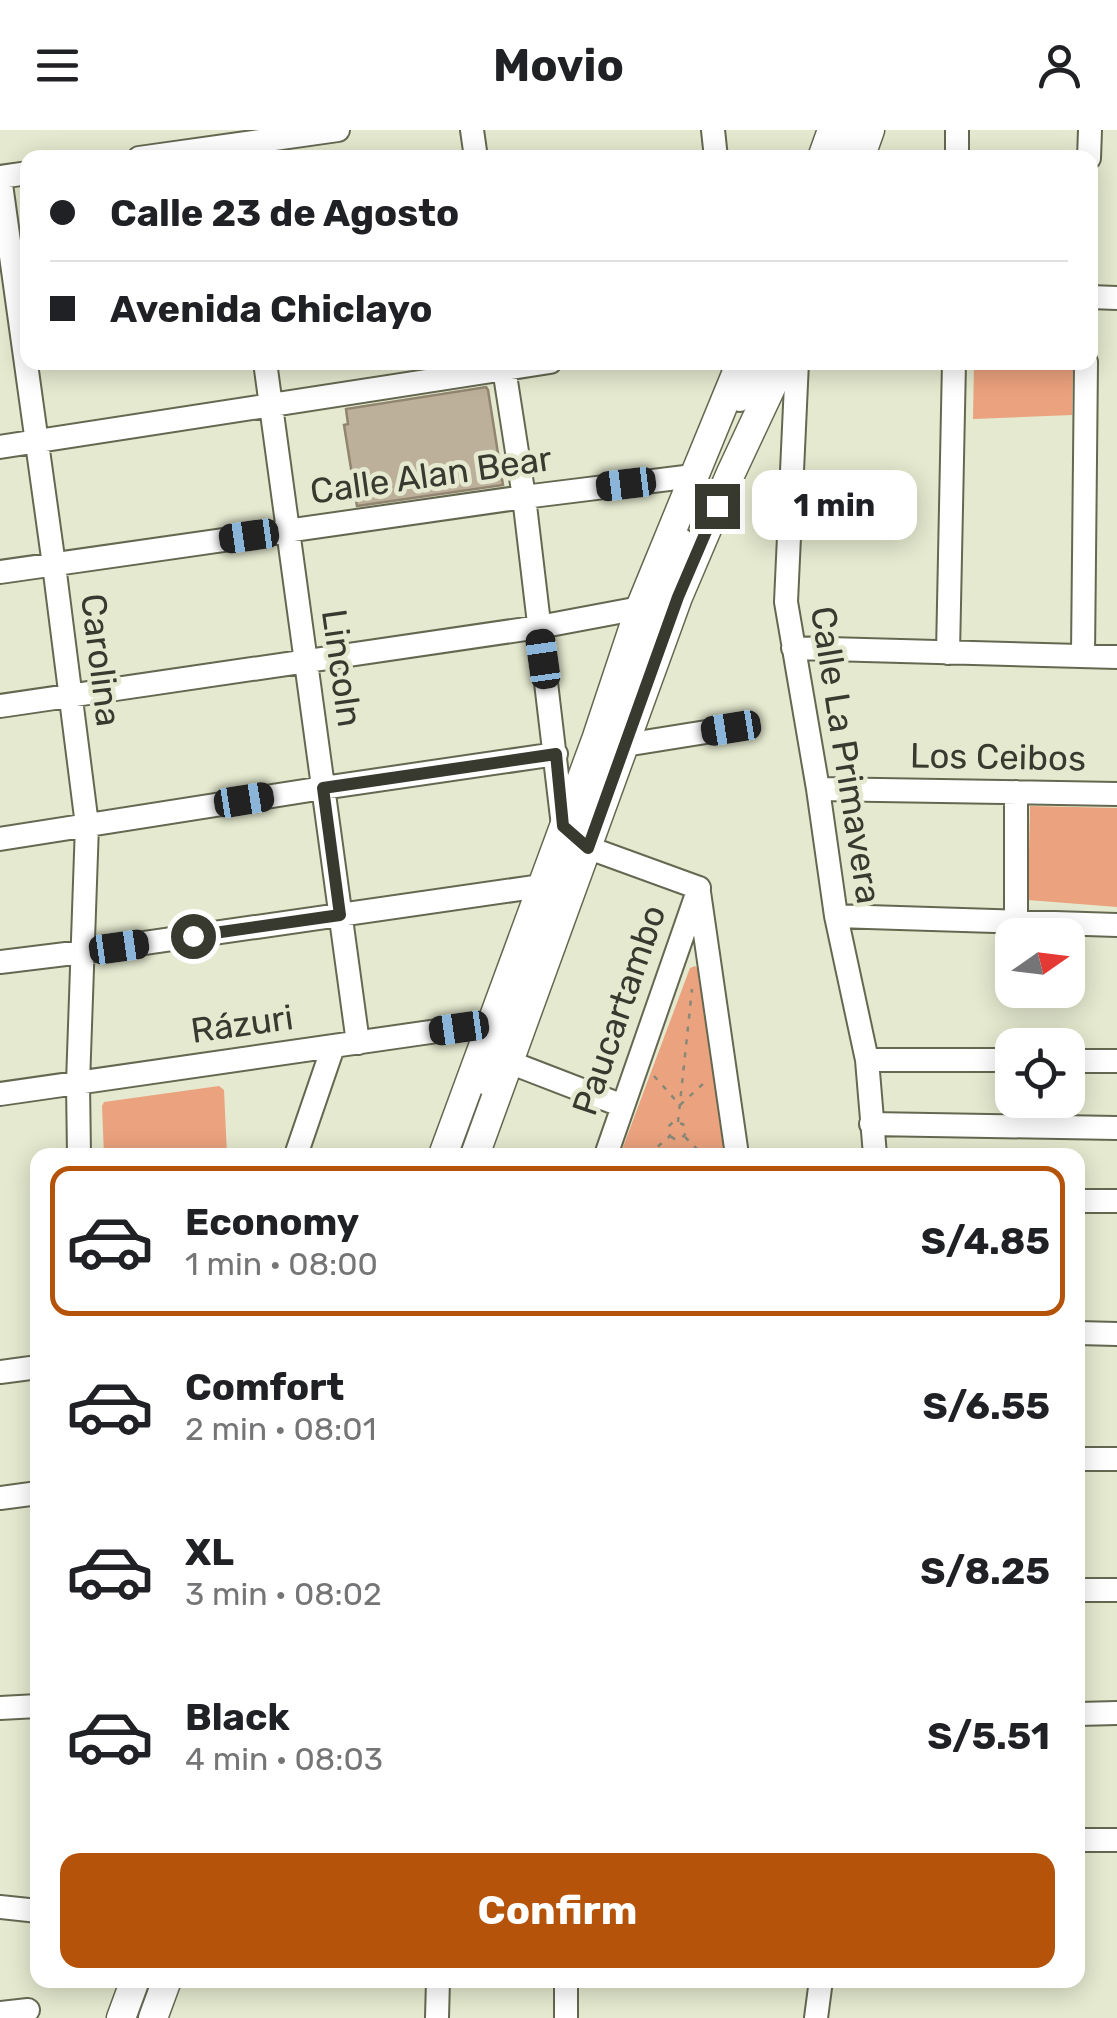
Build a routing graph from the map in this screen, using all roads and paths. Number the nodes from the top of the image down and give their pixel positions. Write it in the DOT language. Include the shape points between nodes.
graph roads {
  1 [pos="338,130"];
  2 [pos="235,144"];
  3 [pos="193,150"];
  4 [pos="0,176"];
  5 [pos="15,314"];
  6 [pos="20,344"];
  7 [pos="24,370"];
  8 [pos="266,370"];
  9 [pos="481,370"];
  10 [pos="505,370"];
  11 [pos="737,370"];
  12 [pos="753,370"];
  13 [pos="779,370"];
  14 [pos="797,370"];
  15 [pos="954,370"];
  16 [pos="1086,370"];
  17 [pos="271,406"];
  18 [pos="36,442"];
  19 [pos="0,447"];
  20 [pos="694,476"];
  21 [pos="524,497"];
  22 [pos="288,530"];
  23 [pos="54,564"];
  24 [pos="0,572"];
  25 [pos="640,608"];
  26 [pos="539,627"];
  27 [pos="793,648"];
  28 [pos="948,653"];
  29 [pos="1083,655"];
  30 [pos="1117,656"];
  31 [pos="306,662"];
  32 [pos="71,696"];
  33 [pos="0,706"];
  34 [pos="731,728"];
  35 [pos="625,745"];
  36 [pos="556,754"];
  37 [pos="323,788"];
  38 [pos="818,789"];
  39 [pos="1016,792"];
  40 [pos="1117,794"];
  41 [pos="87,826"];
  42 [pos="576,837"];
  43 [pos="0,839"];
  44 [pos="542,886"];
  45 [pos="699,888"];
  46 [pos="340,915"];
  47 [pos="836,916"];
  48 [pos="1016,918"];
  49 [pos="995,920"];
  50 [pos="1085,924"];
  51 [pos="1117,926"];
  52 [pos="82,952"];
  53 [pos="0,962"];
  54 [pos="692,990"];
  55 [pos="493,1023"];
  56 [pos="358,1043"];
  57 [pos="333,1047"];
  58 [pos="867,1060"];
  59 [pos="995,1060"];
  60 [pos="1085,1060"];
  61 [pos="1117,1061"];
  62 [pos="509,1062"];
  63 [pos="653,1074"];
  64 [pos="711,1076"];
  65 [pos="78,1083"];
  66 [pos="0,1094"];
  67 [pos="680,1105"];
  68 [pos="623,1106"];
  69 [pos="678,1122"];
  70 [pos="872,1124"];
  71 [pos="1117,1128"];
  72 [pos="670,1136"];
  73 [pos="684,1136"];
  74 [pos="79,1148"];
  75 [pos="298,1148"];
  76 [pos="446,1148"];
  77 [pos="460,1148"];
  78 [pos="478,1148"];
  79 [pos="608,1148"];
  80 [pos="656,1148"];
  81 [pos="696,1148"];
  82 [pos="736,1148"];
  83 [pos="874,1148"];
  84 [pos="1085,1201"];
  85 [pos="1117,1201"];
  86 [pos="1085,1333"];
  87 [pos="1117,1334"];
  88 [pos="30,1368"];
  89 [pos="0,1372"];
  90 [pos="1085,1458"];
  91 [pos="1117,1459"];
  92 [pos="30,1494"];
  93 [pos="0,1498"];
  94 [pos="1085,1590"];
  95 [pos="1117,1590"];
  96 [pos="30,1706"];
  97 [pos="0,1708"];
  98 [pos="1085,1714"];
  99 [pos="1117,1714"];
  100 [pos="1085,1840"];
  101 [pos="1117,1840"];
  102 [pos="0,1907"];
  103 [pos="30,1910"];
  104 [pos="132,1988"];
  105 [pos="147,1988"];
  106 [pos="163,1988"];
  107 [pos="438,1988"];
  108 [pos="566,1988"];
  109 [pos="820,1988"];
  110 [pos="28,2010"];
  111 [pos="0,2014"];
  112 [pos="121,2018"];
  113 [pos="136,2018"];
  114 [pos="153,2018"];
  115 [pos="437,2018"];
  116 [pos="566,2018"];
  117 [pos="816,2018"];
  1 -- 2 [label="street"];
  2 -- 3 [label="street"];
  4 -- 5 [label="street, Carolina"];
  5 -- 6 [label="street, Carolina"];
  7 -- 18 [label="street, Carolina"];
  8 -- 17 [label="street, Lincoln"];
  9 -- 17 [label="street"];
  10 -- 21 [label="street"];
  11 -- 20 [label="main road"];
  12 -- 42 [label="street" via="693,510"];
  13 -- 35 [label="main road" via="678,597"];
  14 -- 27 [label="street, Calle La Primavera" via="786,602"];
  15 -- 28 [label="street"];
  16 -- 29 [label="street"];
  17 -- 18 [label="street"];
  17 -- 22 [label="street, Lincoln"];
  18 -- 19 [label="street"];
  18 -- 23 [label="street, Carolina"];
  20 -- 21 [label="street, Calle Alan Bear"];
  20 -- 25 [label="main road"];
  21 -- 22 [label="street, Calle Alan Bear"];
  21 -- 26 [label="street"];
  22 -- 23 [label="street, Calle Alan Bear"];
  22 -- 31 [label="street, Lincoln"];
  23 -- 24 [label="street, Calle Alan Bear"];
  23 -- 32 [label="street, Carolina"];
  25 -- 26 [label="street"];
  25 -- 42 [label="main road" via="597,737"];
  26 -- 31 [label="street"];
  26 -- 36 [label="street"];
  27 -- 28 [label="street"];
  27 -- 38 [label="street, Calle La Primavera"];
  28 -- 29 [label="street"];
  29 -- 30 [label="street"];
  31 -- 32 [label="street"];
  31 -- 37 [label="street, Lincoln"];
  32 -- 33 [label="street"];
  32 -- 41 [label="street, Carolina"];
  34 -- 35 [label="street"];
  35 -- 42 [label="main road"];
  36 -- 37 [label="street"];
  36 -- 42 [label="street"];
  37 -- 41 [label="street"];
  37 -- 46 [label="street, Lincoln"];
  38 -- 39 [label="street, Los Ceibos"];
  38 -- 47 [label="street, Calle La Primavera"];
  39 -- 40 [label="street, Los Ceibos"];
  39 -- 48 [label="street"];
  41 -- 43 [label="street"];
  41 -- 52 [label="street, Carolina"];
  42 -- 44 [label="main road"];
  42 -- 45 [label="street"];
  42 -- 62 [label="main road" via="567,898"];
  42 -- 77 [label="street"];
  44 -- 46 [label="street"];
  44 -- 55 [label="main road"];
  45 -- 68 [label="street, Paucartambo"];
  45 -- 82 [label="street"];
  46 -- 52 [label="street"];
  46 -- 56 [label="street, Lincoln"];
  47 -- 49 [label="street"];
  47 -- 58 [label="street, Calle La Primavera"];
  50 -- 51 [label="street"];
  52 -- 53 [label="street"];
  52 -- 65 [label="street, Carolina"];
  54 -- 67 [label="path"];
  55 -- 56 [label="street, Rázuri"];
  55 -- 76 [label="main road"];
  56 -- 57 [label="street, Rázuri"];
  57 -- 65 [label="street, Rázuri"];
  57 -- 75 [label="street"];
  58 -- 59 [label="street"];
  58 -- 70 [label="street, Calle La Primavera"];
  60 -- 61 [label="street"];
  62 -- 68 [label="street"];
  62 -- 78 [label="main road"];
  63 -- 67 [label="path"];
  64 -- 67 [label="path"];
  65 -- 66 [label="street, Rázuri"];
  65 -- 74 [label="street, Carolina"];
  67 -- 69 [label="path"];
  68 -- 79 [label="street, Paucartambo"];
  69 -- 72 [label="path" via="669,1126"];
  69 -- 73 [label="path"];
  70 -- 71 [label="street"];
  70 -- 83 [label="street, Calle La Primavera"];
  72 -- 73 [label="path"];
  72 -- 80 [label="path"];
  73 -- 81 [label="path"];
  84 -- 85 [label="street"];
  86 -- 87 [label="street"];
  88 -- 89 [label="street"];
  90 -- 91 [label="street"];
  92 -- 93 [label="street"];
  94 -- 95 [label="street"];
  96 -- 97 [label="street"];
  98 -- 99 [label="street"];
  100 -- 101 [label="street"];
  102 -- 103 [label="street"];
  104 -- 112 [label="main road"];
  105 -- 113 [label="street"];
  106 -- 114 [label="main road"];
  107 -- 115 [label="street"];
  108 -- 116 [label="street"];
  109 -- 117 [label="street"];
  110 -- 111 [label="street"];
}
